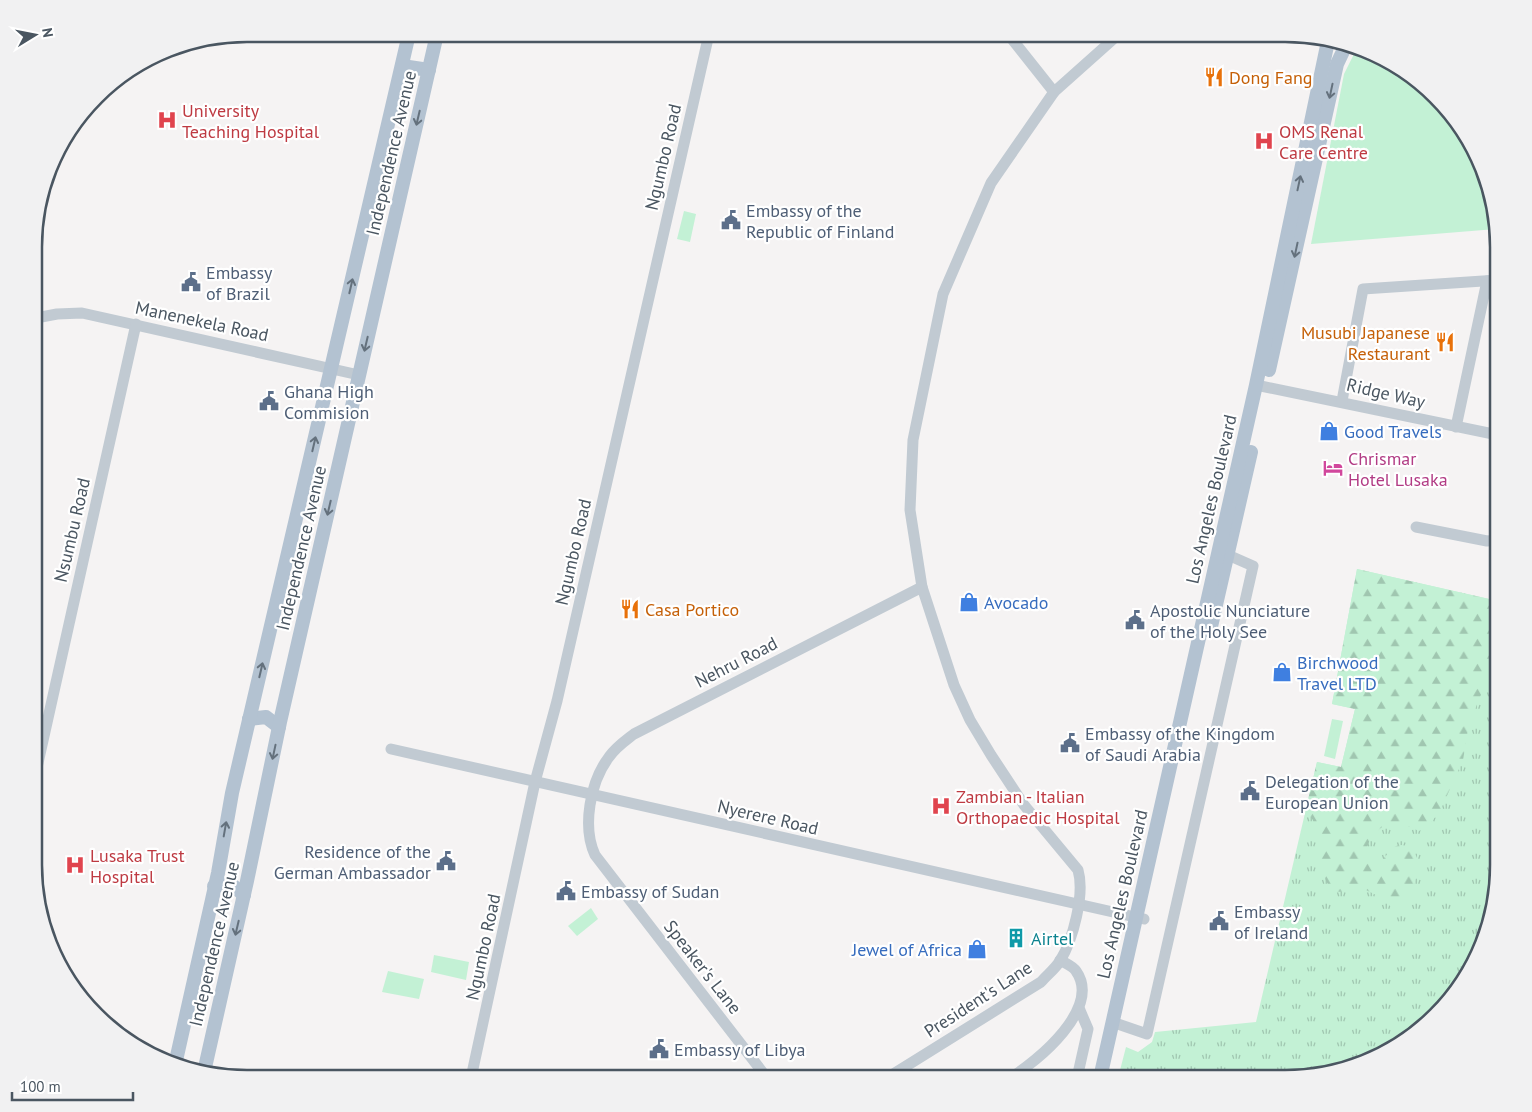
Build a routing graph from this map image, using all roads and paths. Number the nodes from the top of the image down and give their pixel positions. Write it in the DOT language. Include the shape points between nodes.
graph roads {
  1 [pos="407,42"];
  2 [pos="435,42"];
  3 [pos="707,42"];
  4 [pos="1014,42"];
  5 [pos="1111,42"];
  6 [pos="1327,47"];
  7 [pos="1342,51"];
  8 [pos="402,66"];
  9 [pos="429,70"];
  10 [pos="1054,92"];
  11 [pos="1490,280"];
  12 [pos="1490,288"];
  13 [pos="42,317"];
  14 [pos="136,324"];
  15 [pos="332,368"];
  16 [pos="359,375"];
  17 [pos="1261,386"];
  18 [pos="1342,401"];
  19 [pos="1456,427"];
  20 [pos="1490,435"];
  21 [pos="1416,527"];
  22 [pos="1490,541"];
  23 [pos="1228,555"];
  24 [pos="922,587"];
  25 [pos="251,712"];
  26 [pos="42,719"];
  27 [pos="47,720"];
  28 [pos="281,720"];
  29 [pos="42,744"];
  30 [pos="391,749"];
  31 [pos="535,782"];
  32 [pos="592,795"];
  33 [pos="216,880"];
  34 [pos="248,881"];
  35 [pos="244,895"];
  36 [pos="1078,905"];
  37 [pos="1140,919"];
  38 [pos="1060,960"];
  39 [pos="1079,1008"];
  40 [pos="1116,1023"];
  41 [pos="177,1057"];
  42 [pos="205,1065"];
  43 [pos="473,1070"];
  44 [pos="761,1070"];
  45 [pos="901,1070"];
  46 [pos="1023,1070"];
  47 [pos="1080,1070"];
  48 [pos="1102,1070"];
  49 [pos="1109,1070"];
  1 -- 8 [label="main road, Independence Avenue"];
  2 -- 9 [label="main road, Independence Avenue"];
  3 -- 31 [label="street, Ngumbo Road" via="559,692"];
  4 -- 10 [label="street"];
  5 -- 10 [label="street, President's Lane"];
  17 -- 6 [label="main road, Los Angeles Boulevard, one-way"];
  7 -- 17 [label="main road, Los Angeles Boulevard, one-way"];
  8 -- 9 [label="main road"];
  15 -- 8 [label="main road, Independence Avenue, one-way"];
  9 -- 16 [label="main road, Independence Avenue, one-way"];
  10 -- 24 [label="street, President's Lane" via="991,182 943,294 913,440 910,510"];
  11 -- 18 [label="street" via="1363,289"];
  12 -- 19 [label="street"];
  13 -- 14 [label="street, Manenekela Road" via="82,313"];
  14 -- 15 [label="street, Manenekela Road"];
  14 -- 27 [label="street, Nsumbu Road"];
  15 -- 16 [label="street, Manenekela Road"];
  25 -- 15 [label="main road, Independence Avenue, one-way"];
  16 -- 28 [label="main road, Independence Avenue, one-way"];
  17 -- 18 [label="street, Ridge Way"];
  17 -- 23 [label="main road, Los Angeles Boulevard"];
  17 -- 37 [label="main road, Los Angeles Boulevard"];
  18 -- 19 [label="street, Ridge Way"];
  19 -- 20 [label="street, Ridge Way"];
  21 -- 22 [label="street"];
  23 -- 37 [label="main road, Los Angeles Boulevard"];
  23 -- 40 [label="street" via="1254,566 1147,1034"];
  24 -- 32 [label="street, Nehru Road" via="634,734 608,757"];
  24 -- 36 [label="street, President's Lane" via="940,648 970,720 1024,805 1078,870 1082,882"];
  25 -- 28 [label="main road"];
  33 -- 25 [label="main road, Independence Avenue, one-way"];
  26 -- 27 [label="street"];
  27 -- 29 [label="street, Nsumbu Road"];
  28 -- 34 [label="main road, Independence Avenue, one-way"];
  30 -- 31 [label="street, Nyerere Road"];
  31 -- 32 [label="street, Nyerere Road"];
  31 -- 43 [label="street, Ngumbo Road"];
  32 -- 36 [label="street, Nyerere Road"];
  32 -- 44 [label="street, Speaker's Lane" via="587,831 596,856"];
  33 -- 34 [label="main road" via="231,884"];
  33 -- 35 [label="main road" via="231,884"];
  33 -- 41 [label="main road, Independence Avenue"];
  34 -- 35 [label="main road, Independence Avenue"];
  35 -- 42 [label="main road, Independence Avenue, one-way"];
  36 -- 37 [label="street, Nyerere Road"];
  36 -- 38 [label="street, President's Lane"];
  37 -- 40 [label="main road, Los Angeles Boulevard"];
  38 -- 39 [label="street" via="1076,969 1082,986"];
  38 -- 45 [label="street, President's Lane" via="1041,982"];
  39 -- 46 [label="street" via="1050,1047"];
  39 -- 47 [label="street" via="1088,1029"];
  40 -- 48 [label="main road, Los Angeles Boulevard"];
  40 -- 49 [label="main road, Los Angeles Boulevard"];
}
